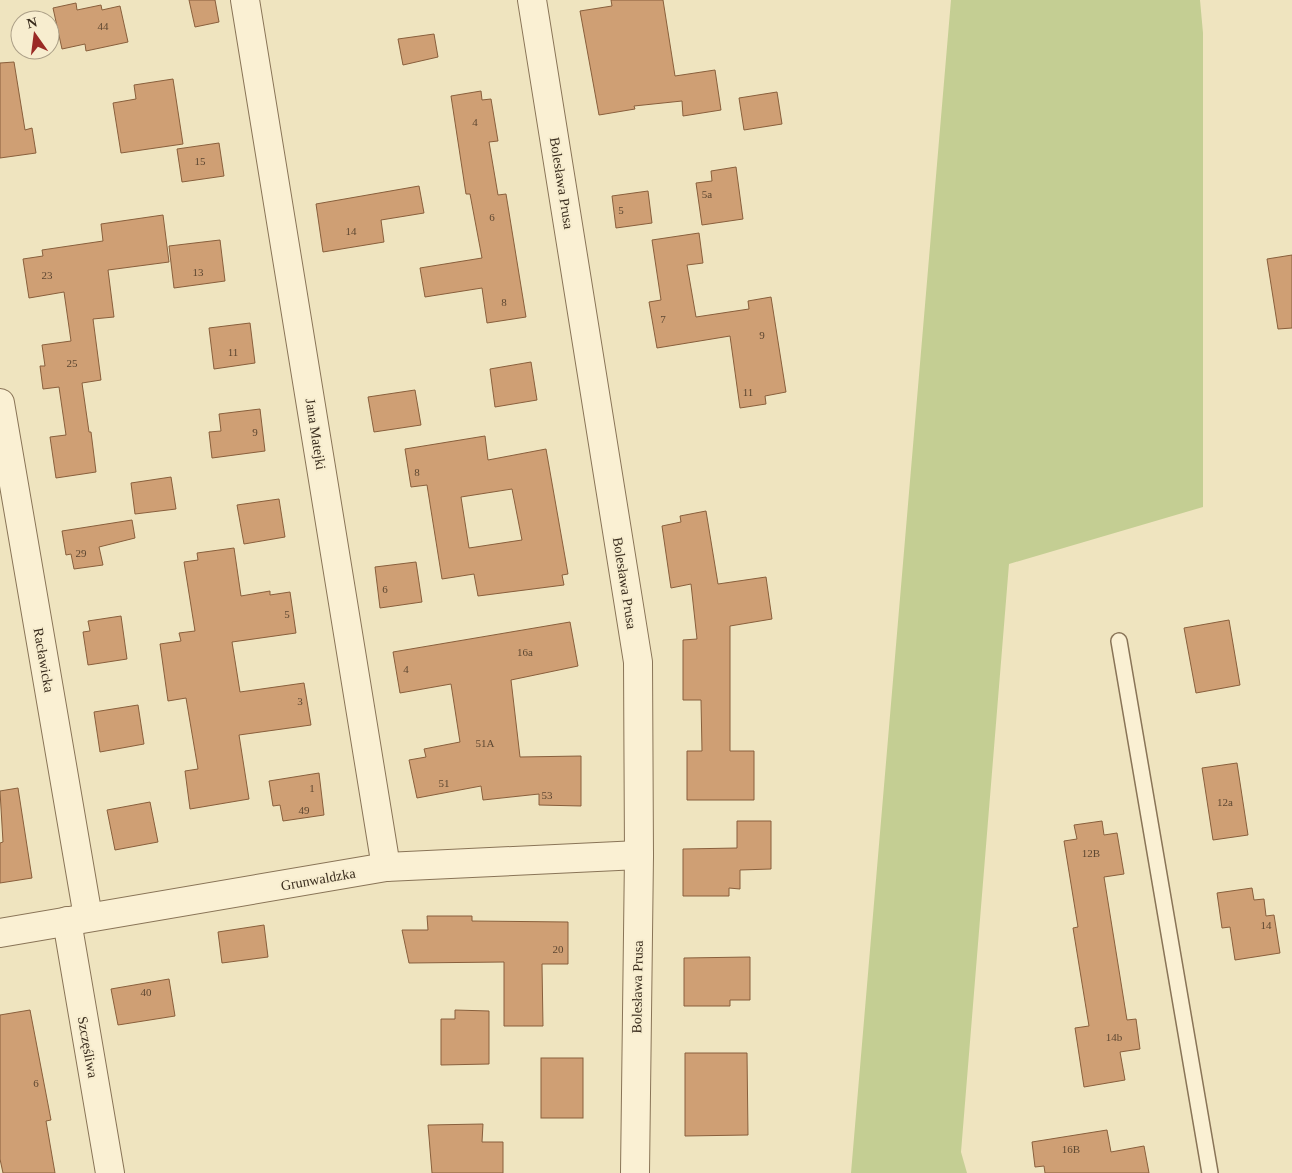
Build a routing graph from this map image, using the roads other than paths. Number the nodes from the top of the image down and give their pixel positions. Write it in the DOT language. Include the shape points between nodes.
graph roads {
  1 [pos="245,0"];
  2 [pos="532,0"];
  3 [pos="0,403"];
  4 [pos="1119,641"];
  5 [pos="639,856"];
  6 [pos="386,867"];
  7 [pos="77,919"];
  8 [pos="0,933"];
  9 [pos="110,1173"];
  10 [pos="636,1173"];
  11 [pos="1210,1173"];
  1 -- 6 [label="street, Jana Matejki"];
  2 -- 5 [label="street, Bolesława Prusa" via="638,662"];
  3 -- 7 [label="street, Racławicka"];
  4 -- 11 [label="lane"];
  5 -- 6 [label="street, Grunwaldzka"];
  5 -- 10 [label="street, Bolesława Prusa"];
  6 -- 7 [label="street, Grunwaldzka"];
  7 -- 8 [label="street, Grunwaldzka"];
  7 -- 9 [label="street, Szczęśliwa"];
}
